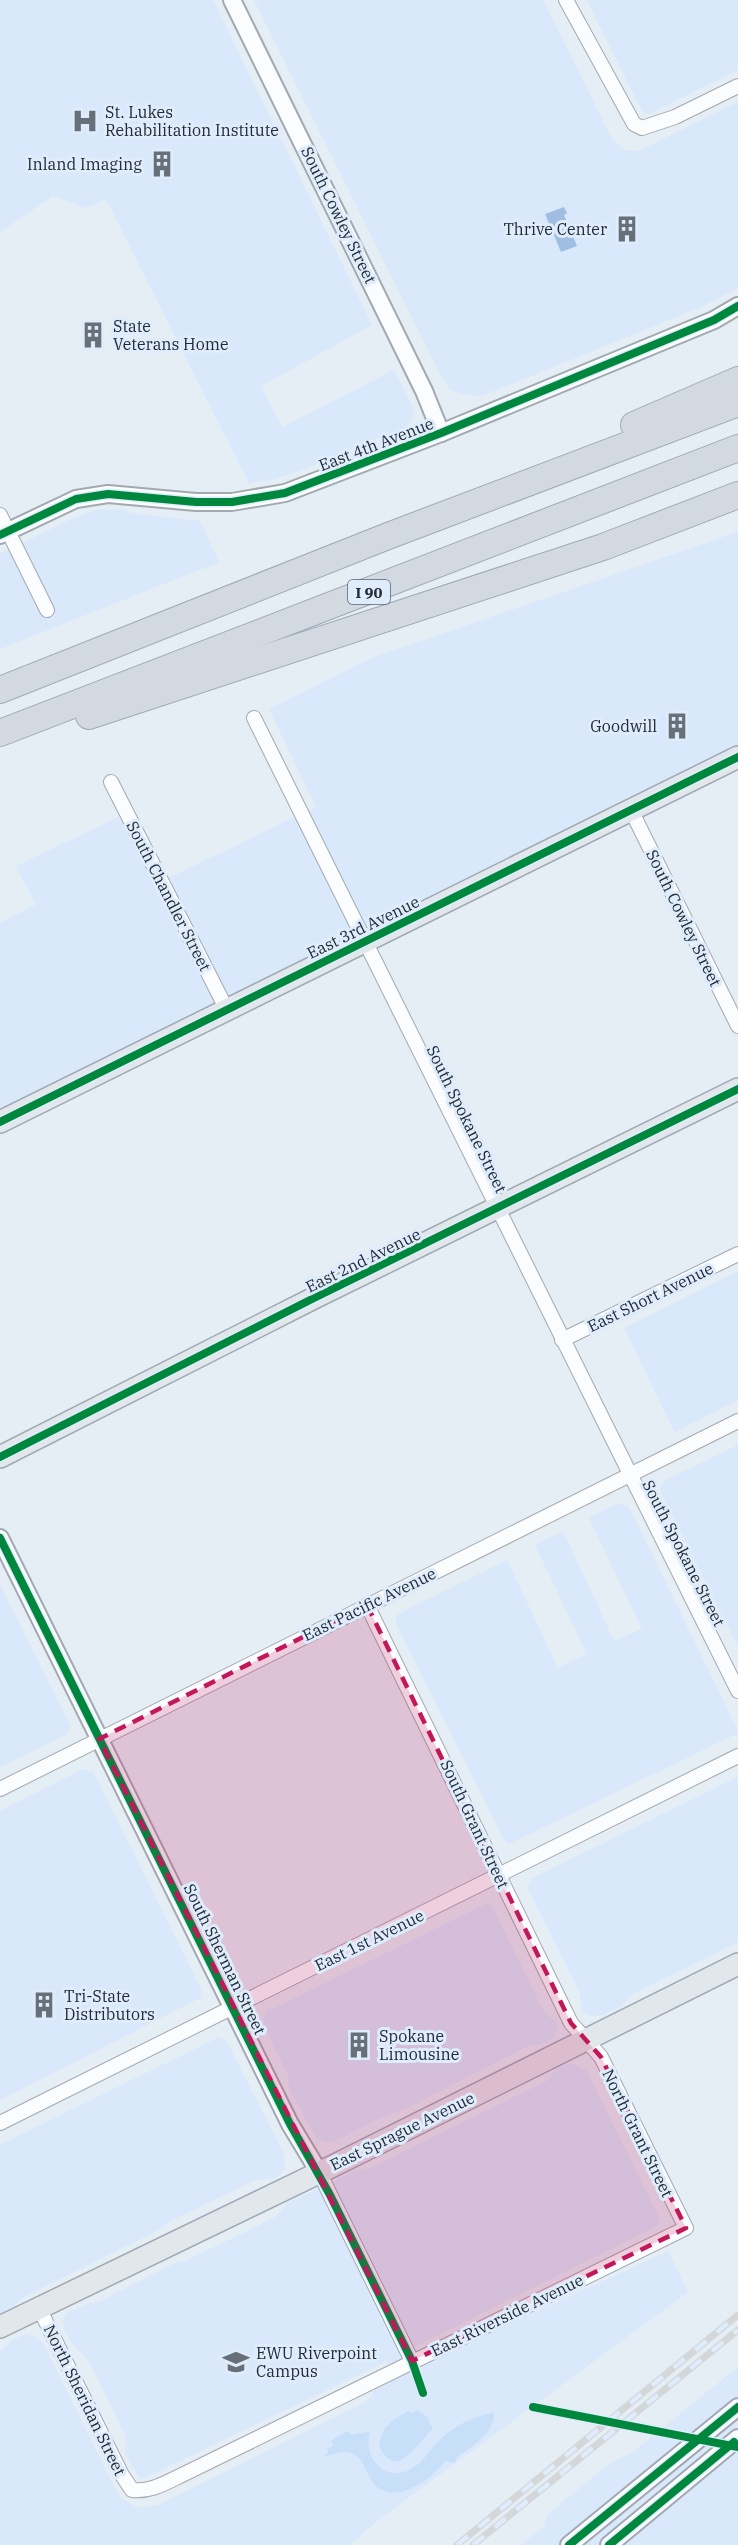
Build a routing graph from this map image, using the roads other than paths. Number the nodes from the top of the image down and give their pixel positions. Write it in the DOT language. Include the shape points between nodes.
graph roads {
  1 [pos="232,0"];
  2 [pos="566,0"];
  3 [pos="738,86"];
  4 [pos="738,306"];
  5 [pos="738,380"];
  6 [pos="738,403"];
  7 [pos="441,433"];
  8 [pos="738,448"];
  9 [pos="738,495"];
  10 [pos="0,515"];
  11 [pos="4,533"];
  12 [pos="388,536"];
  13 [pos="47,610"];
  14 [pos="0,690"];
  15 [pos="254,718"];
  16 [pos="0,733"];
  17 [pos="0,745"];
  18 [pos="738,757"];
  19 [pos="111,782"];
  20 [pos="631,810"];
  21 [pos="366,941"];
  22 [pos="227,1010"];
  23 [pos="738,1026"];
  24 [pos="738,1089"];
  25 [pos="0,1122"];
  26 [pos="496,1209"];
  27 [pos="738,1254"];
  28 [pos="562,1340"];
  29 [pos="738,1421"];
  30 [pos="0,1457"];
  31 [pos="630,1476"];
  32 [pos="0,1538"];
  33 [pos="367,1605"];
  34 [pos="738,1691"];
  35 [pos="99,1739"];
  36 [pos="738,1756"];
  37 [pos="0,1789"];
  38 [pos="498,1875"];
  39 [pos="738,1965"];
  40 [pos="234,2007"];
  41 [pos="586,2040"];
  42 [pos="0,2123"];
  43 [pos="319,2172"];
  44 [pos="686,2228"];
  45 [pos="39,2308"];
  46 [pos="0,2327"];
  47 [pos="412,2361"];
  48 [pos="738,2407"];
  49 [pos="738,2438"];
  50 [pos="132,2490"];
  51 [pos="568,2545"];
  52 [pos="609,2545"];
  1 -- 7 [label="street, South Cowley Street"];
  2 -- 3 [label="street" via="634,124 642,128 655,125"];
  4 -- 7 [label="street, East 4th Avenue" via="714,320"];
  5 -- 12 [label="highway"];
  6 -- 12 [label="highway"];
  7 -- 11 [label="street, East 4th Avenue" via="285,493 232,502 108,494 76,499"];
  8 -- 16 [label="highway, I 90"];
  9 -- 17 [label="highway" via="603,547"];
  10 -- 11 [label="street"];
  11 -- 13 [label="street"];
  12 -- 14 [label="highway"];
  15 -- 21 [label="street, South Spokane Street"];
  18 -- 20 [label="main road, East 3rd Avenue"];
  19 -- 22 [label="street, South Chandler Street"];
  20 -- 21 [label="main road, East 3rd Avenue"];
  20 -- 23 [label="street, South Cowley Street"];
  21 -- 22 [label="main road, East 3rd Avenue"];
  21 -- 26 [label="street, South Spokane Street"];
  22 -- 25 [label="main road, East 3rd Avenue"];
  24 -- 26 [label="main road, East 2nd Avenue"];
  26 -- 28 [label="street, South Spokane Street"];
  26 -- 30 [label="main road, East 2nd Avenue"];
  27 -- 28 [label="street, East Short Avenue"];
  28 -- 31 [label="street, South Spokane Street"];
  29 -- 31 [label="street, East Pacific Avenue"];
  31 -- 33 [label="street, East Pacific Avenue"];
  31 -- 34 [label="street, South Spokane Street"];
  32 -- 35 [label="street, South Sherman Street"];
  33 -- 35 [label="street, East Pacific Avenue"];
  33 -- 38 [label="street, South Grant Street"];
  35 -- 37 [label="street, East Pacific Avenue"];
  35 -- 40 [label="street, South Sherman Street"];
  36 -- 38 [label="street, East 1st Avenue"];
  38 -- 40 [label="street, East 1st Avenue"];
  38 -- 41 [label="street, South Grant Street" via="572,2023"];
  39 -- 41 [label="main road, East Sprague Avenue"];
  40 -- 42 [label="street, East 1st Avenue"];
  40 -- 43 [label="street, South Sherman Street" via="290,2124"];
  41 -- 43 [label="main road, East Sprague Avenue"];
  41 -- 44 [label="street, North Grant Street" via="601,2057"];
  43 -- 45 [label="main road, East Sprague Avenue"];
  43 -- 47 [label="street, South Sherman Street"];
  44 -- 47 [label="street, East Riverside Avenue"];
  45 -- 46 [label="main road, East Sprague Avenue"];
  45 -- 50 [label="street, North Sheridan Street"];
  47 -- 50 [label="street, East Riverside Avenue" via="154,2488"];
  48 -- 51 [label="street"];
  49 -- 52 [label="street"];
}
